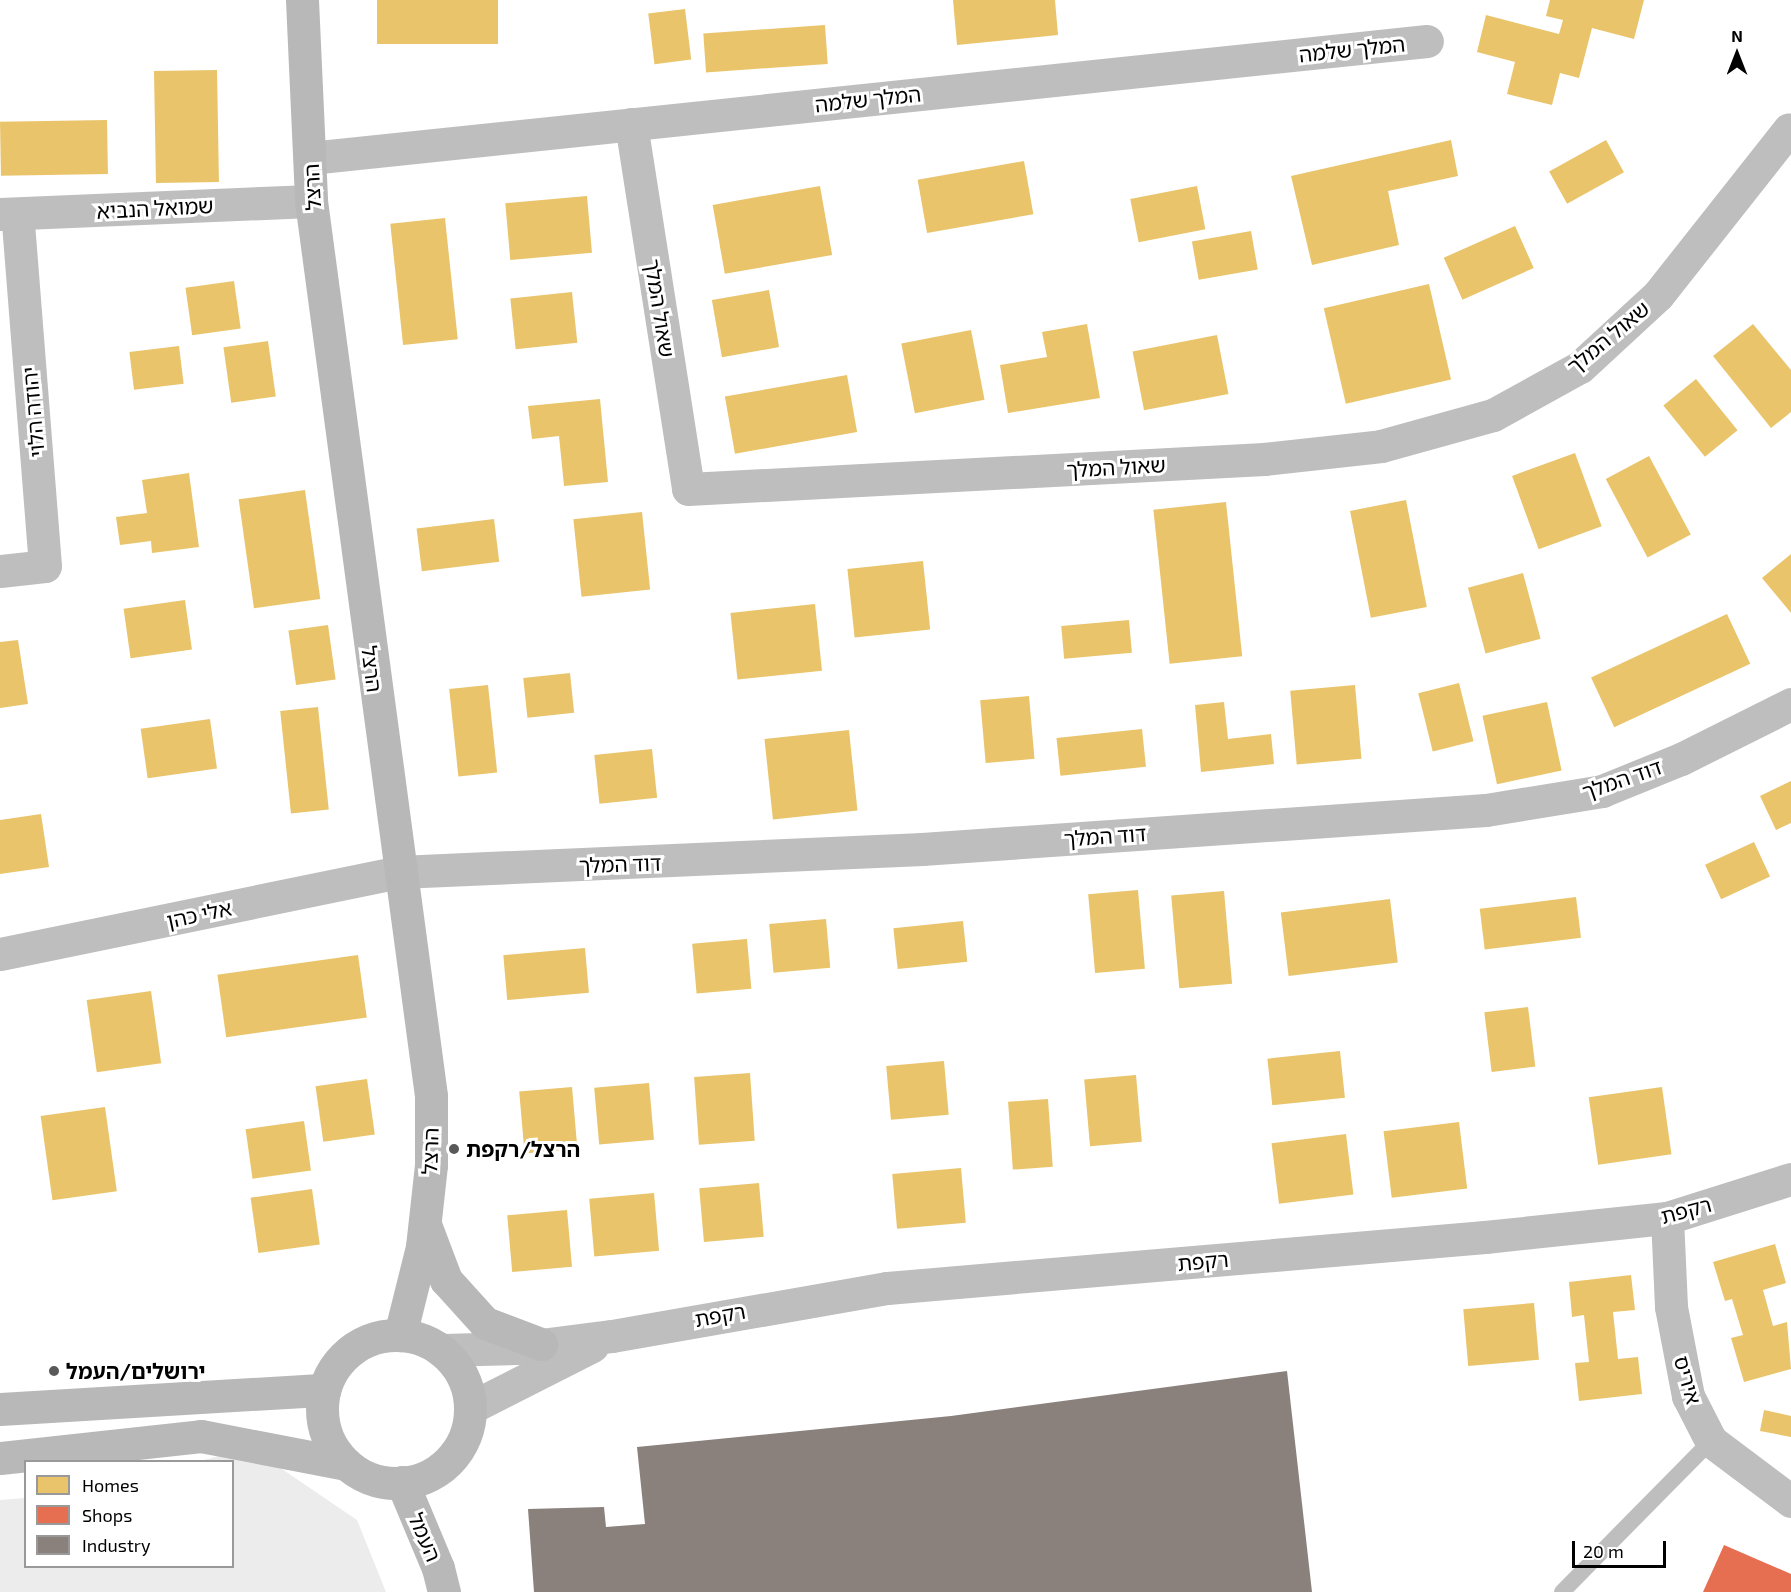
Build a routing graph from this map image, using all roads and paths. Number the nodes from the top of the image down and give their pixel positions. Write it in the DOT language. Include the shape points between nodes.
graph roads {
  1 [pos="302,0"];
  2 [pos="1427,41"];
  3 [pos="631,124"];
  4 [pos="1789,129"];
  5 [pos="310,158"];
  6 [pos="311,201"];
  7 [pos="8,214"];
  8 [pos="0,571"];
  9 [pos="1791,704"];
  10 [pos="399,872"];
  11 [pos="0,954"];
  12 [pos="1791,1179"];
  13 [pos="1667,1218"];
  14 [pos="425,1224"];
  15 [pos="400,1335"];
  16 [pos="612,1335"];
  17 [pos="541,1344"];
  18 [pos="441,1350"];
  19 [pos="324,1390"];
  20 [pos="470,1408"];
  21 [pos="0,1409"];
  22 [pos="1711,1441"];
  23 [pos="0,1458"];
  24 [pos="346,1464"];
  25 [pos="402,1482"];
  26 [pos="1791,1501"];
  27 [pos="444,1592"];
  28 [pos="1562,1592"];
  1 -- 5 [label="street, הרצל"];
  2 -- 3 [label="street, המלך שלמה"];
  3 -- 4 [label="street, שאול המלך" via="688,489 1264,459 1381,446 1493,415 1580,367 1658,295"];
  3 -- 5 [label="street, המלך שלמה"];
  5 -- 6 [label="street, הרצל"];
  6 -- 7 [label="street, שמואל הנביא"];
  6 -- 10 [label="street, הרצל"];
  7 -- 8 [label="street, יהודה הלוי" via="45,566"];
  9 -- 10 [label="street, דוד המלך" via="1681,759 1602,791 1486,810 910,849"];
  10 -- 11 [label="street, אלי כהן"];
  10 -- 14 [label="street, הרצל" via="431,1096 431,1165"];
  12 -- 13 [label="street, רקפת"];
  13 -- 16 [label="street, רקפת" via="887,1288"];
  13 -- 22 [label="street, איריס" via="1671,1307 1686,1384"];
  14 -- 15 [label="street, הרצל"];
  14 -- 17 [label="street" via="446,1280 485,1323"];
  15 -- 18 [label="street"];
  15 -- 19 [label="street" via="375,1338 352,1349 334,1367"];
  16 -- 17 [label="street, רקפת"];
  16 -- 20 [label="street, רקפת"];
  17 -- 18 [label="street, רקפת"];
  18 -- 20 [label="street" via="462,1377"];
  19 -- 21 [label="street"];
  19 -- 24 [label="street" via="324,1430"];
  20 -- 25 [label="street" via="467,1430 458,1450 443,1466"];
  22 -- 26 [label="street, איריס"];
  22 -- 28 [label="lane"];
  23 -- 24 [label="street" via="201,1436"];
  24 -- 25 [label="street" via="363,1475"];
  25 -- 27 [label="street, העמל"];
}
